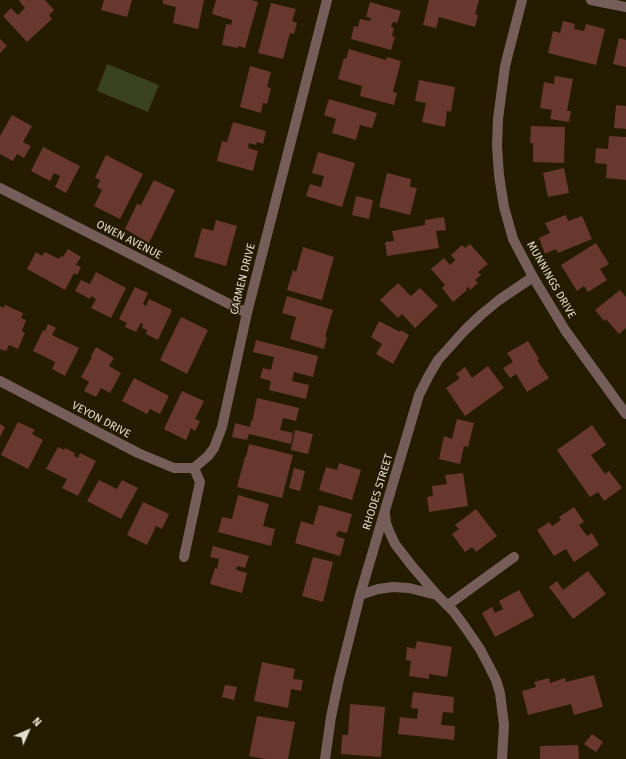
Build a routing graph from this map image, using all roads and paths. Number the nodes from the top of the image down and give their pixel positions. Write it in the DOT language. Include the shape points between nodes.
graph roads {
  1 [pos="327,0"];
  2 [pos="522,0"];
  3 [pos="591,0"];
  4 [pos="626,7"];
  5 [pos="0,188"];
  6 [pos="533,277"];
  7 [pos="247,313"];
  8 [pos="0,381"];
  9 [pos="626,414"];
  10 [pos="194,468"];
  11 [pos="385,510"];
  12 [pos="184,556"];
  13 [pos="514,557"];
  14 [pos="360,595"];
  15 [pos="437,595"];
  16 [pos="448,605"];
  17 [pos="325,759"];
  18 [pos="502,759"];
  1 -- 7 [label="street, CARMEN DRIVE"];
  2 -- 6 [label="street, MUNNINGS DRIVE" via="505,66 498,119 498,175 513,239"];
  3 -- 4 [label="street"];
  5 -- 7 [label="street, OWEN AVENUE"];
  6 -- 9 [label="street, MUNNINGS DRIVE" via="565,330"];
  6 -- 11 [label="street, RHODES STREET" via="482,314 438,360 419,395"];
  7 -- 10 [label="street, CARMEN DRIVE" via="222,427 214,448"];
  8 -- 10 [label="street, VEYON DRIVE" via="138,453 174,468"];
  10 -- 12 [label="street" via="200,482"];
  11 -- 14 [label="street, RHODES STREET"];
  11 -- 15 [label="street" via="386,523 395,544"];
  13 -- 16 [label="street"];
  14 -- 15 [label="street" via="393,587"];
  14 -- 17 [label="street, RHODES STREET" via="339,679"];
  15 -- 16 [label="street"];
  16 -- 18 [label="street" via="473,637 496,680 504,725"];
}
